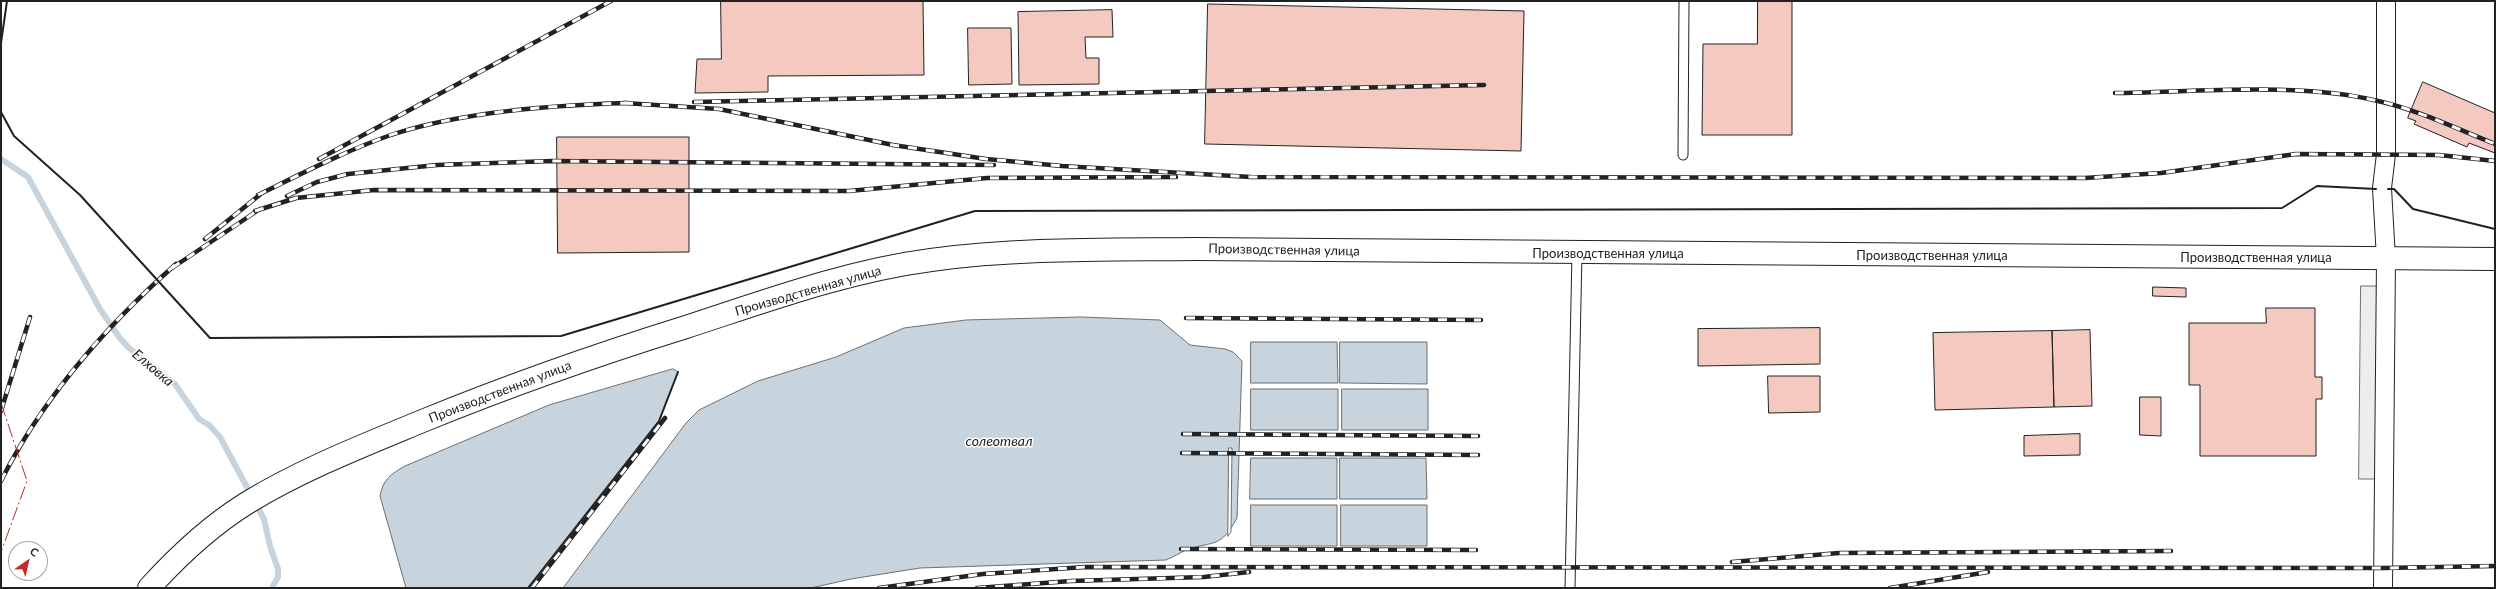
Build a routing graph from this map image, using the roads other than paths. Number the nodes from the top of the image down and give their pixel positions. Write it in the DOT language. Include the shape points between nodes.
graph roads {
  1 [pos="1684,1"];
  2 [pos="2386,1"];
  3 [pos="1683,155"];
  4 [pos="1577,253"];
  5 [pos="2386,259"];
  6 [pos="2495,259"];
  7 [pos="149,588"];
  8 [pos="1570,588"];
  9 [pos="2382,588"];
  1 -- 3 [label="lane"];
  2 -- 5 [label="street" via="2386,154 2382,188"];
  4 -- 5 [label="main road, Производственная улица"];
  4 -- 7 [label="main road, Производственная улица" via="1095,250 1012,252 929,260 859,274 792,293 508,386 379,439 275,488 234,512 200,537"];
  4 -- 8 [label="lane"];
  5 -- 6 [label="main road, Производственная улица"];
  5 -- 9 [label="street"];
}
